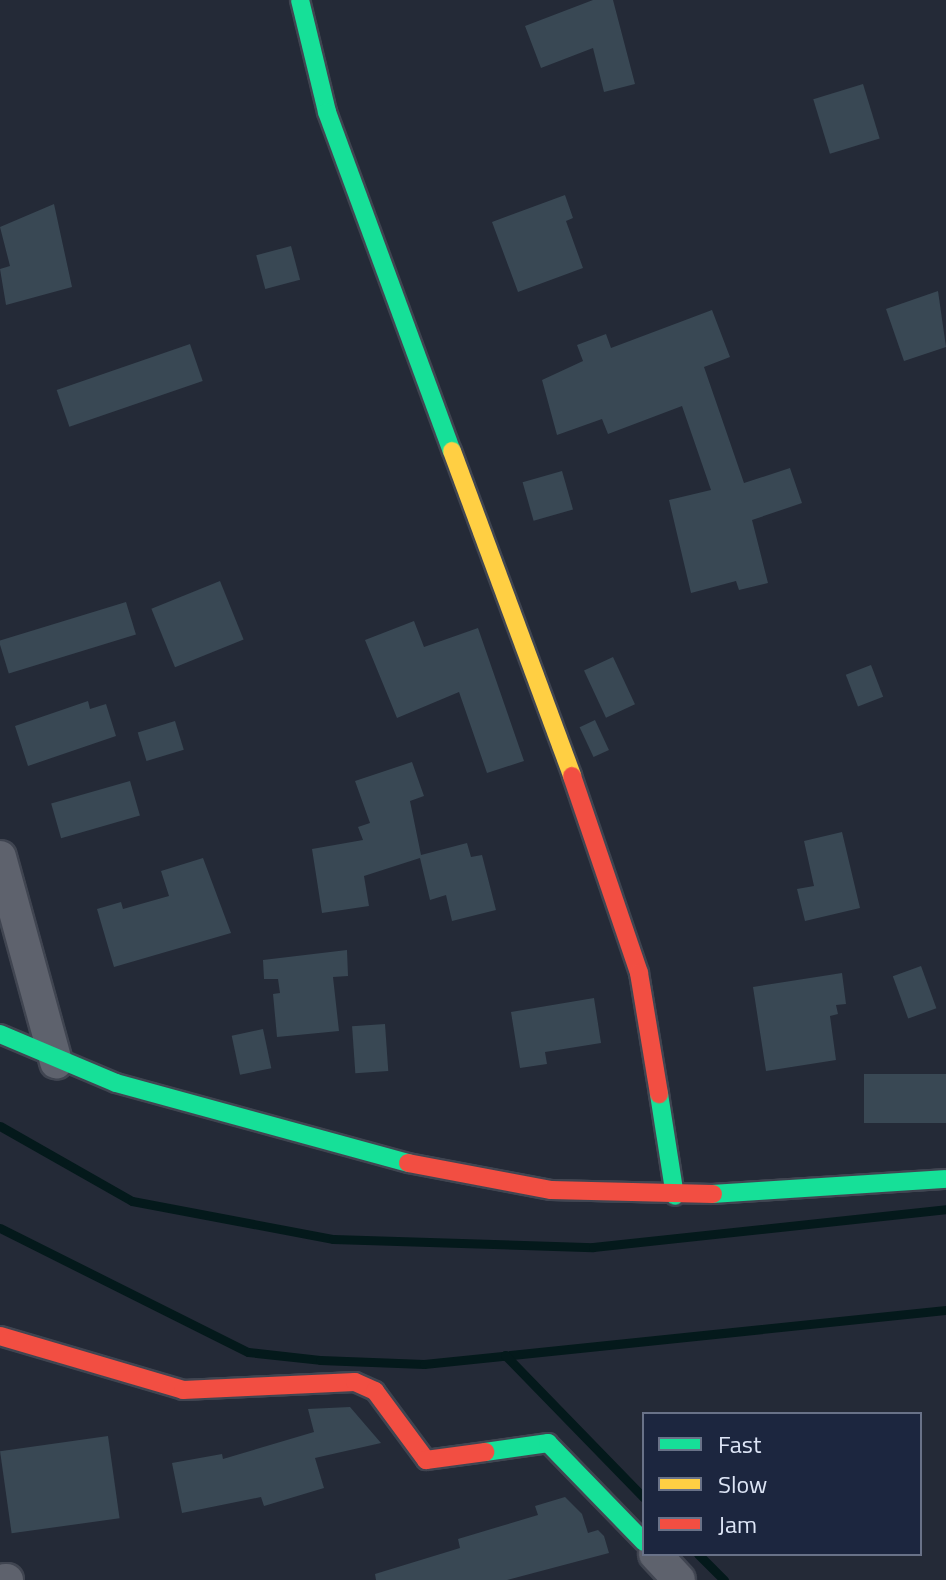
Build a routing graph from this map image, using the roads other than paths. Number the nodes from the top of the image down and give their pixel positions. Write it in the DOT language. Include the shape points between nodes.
graph roads {
  1 [pos="300,0"];
  2 [pos="0,857"];
  3 [pos="0,1034"];
  4 [pos="56,1062"];
  5 [pos="946,1179"];
  6 [pos="675,1196"];
  7 [pos="0,1336"];
  8 [pos="642,1540"];
  9 [pos="657,1556"];
  10 [pos="679,1580"];
  1 -- 6 [label="street" via="327,112 619,905 639,973"];
  2 -- 4 [label="street"];
  3 -- 4 [label="street"];
  4 -- 6 [label="street" via="459,1177 551,1190"];
  5 -- 6 [label="street"];
  7 -- 8 [label="street" via="183,1390 355,1382 375,1391 426,1460 548,1443"];
  9 -- 10 [label="street"];
}
